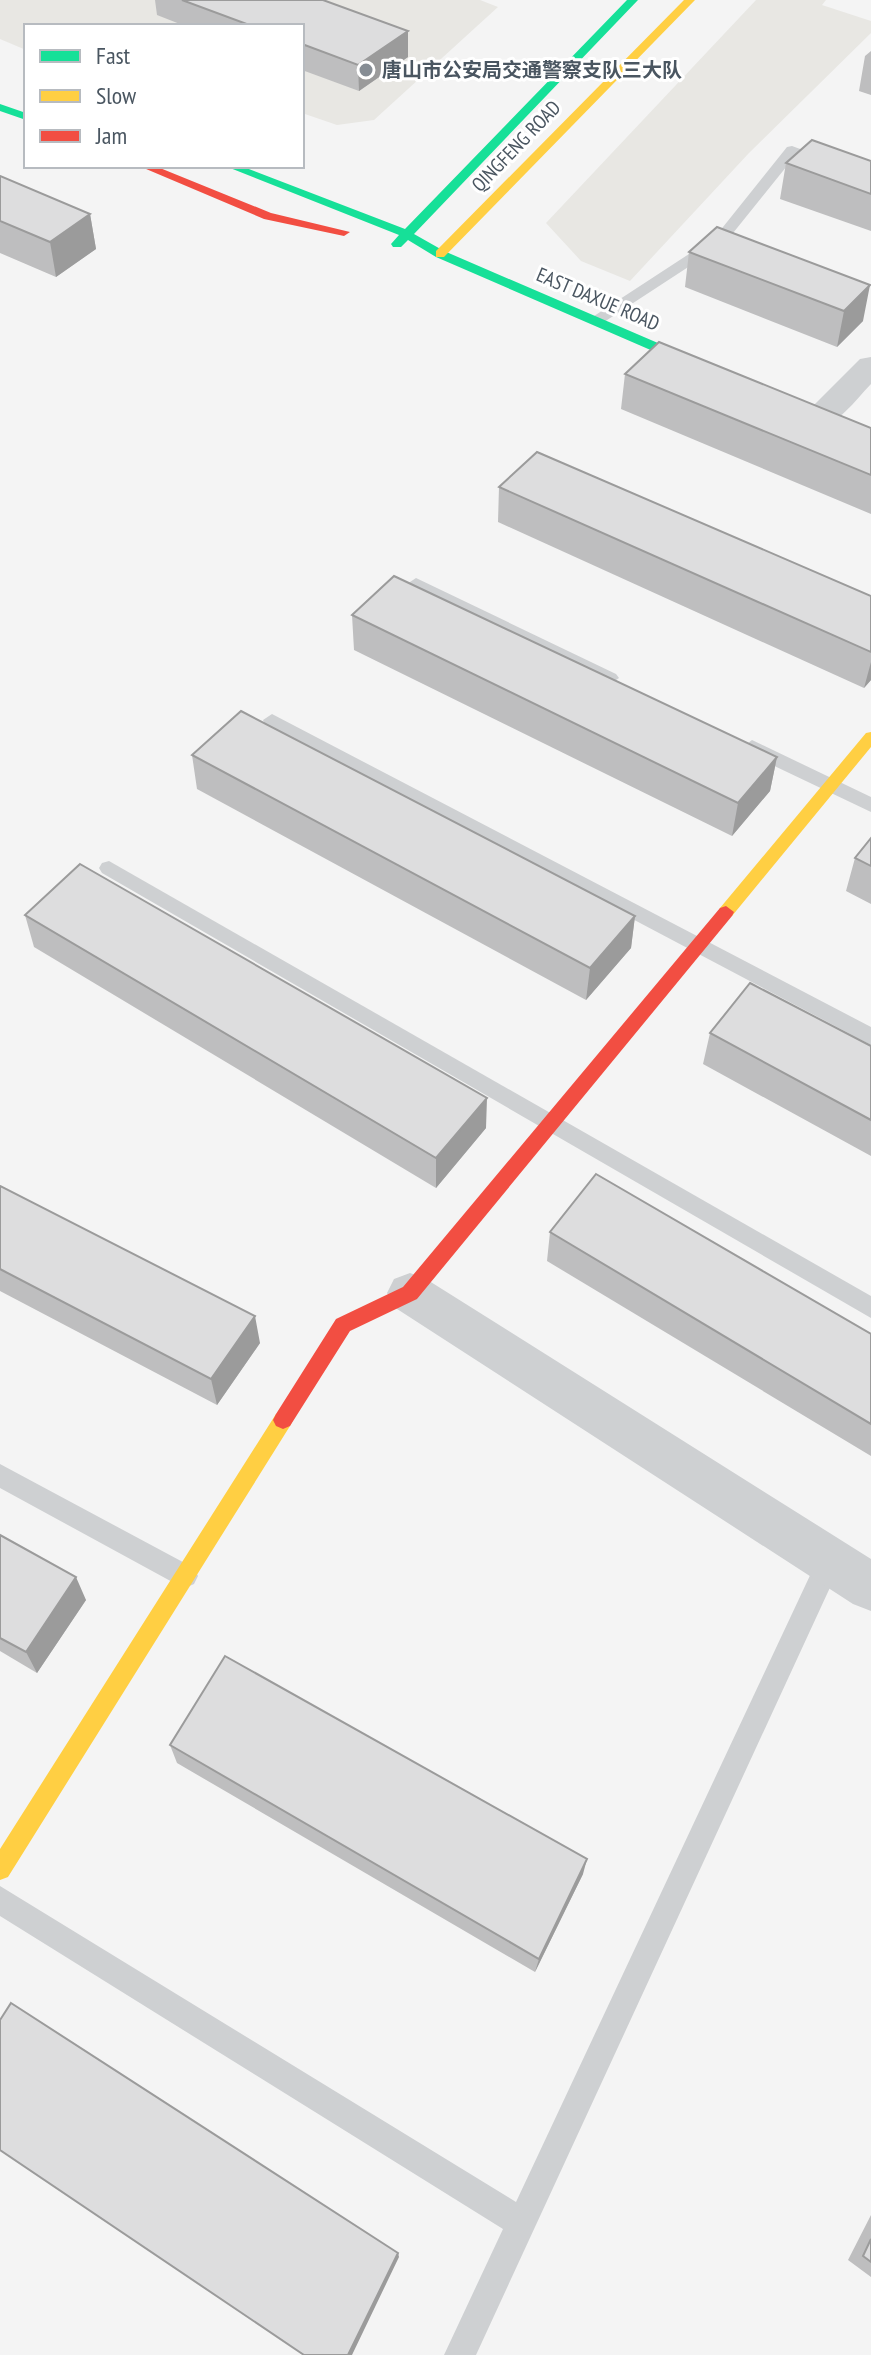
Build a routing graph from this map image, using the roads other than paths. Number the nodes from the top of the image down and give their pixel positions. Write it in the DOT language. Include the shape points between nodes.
graph roads {
  1 [pos="633,0"];
  2 [pos="690,0"];
  3 [pos="0,107"];
  4 [pos="24,116"];
  5 [pos="150,168"];
  6 [pos="236,168"];
  7 [pos="871,180"];
  8 [pos="401,239"];
  9 [pos="440,254"];
  10 [pos="596,321"];
  11 [pos="871,366"];
  12 [pos="721,376"];
  13 [pos="819,418"];
  14 [pos="416,584"];
  15 [pos="631,688"];
  16 [pos="272,720"];
  17 [pos="731,737"];
  18 [pos="871,737"];
  19 [pos="831,786"];
  20 [pos="871,805"];
  21 [pos="109,868"];
  22 [pos="698,946"];
  23 [pos="871,1037"];
  24 [pos="551,1123"];
  25 [pos="410,1293"];
  26 [pos="871,1308"];
  27 [pos="0,1475"];
  28 [pos="830,1560"];
  29 [pos="185,1576"];
  30 [pos="871,1587"];
  31 [pos="0,1869"];
  32 [pos="0,1900"];
  33 [pos="522,2223"];
  34 [pos="460,2355"];
  1 -- 8 [label="main road, QINGFENG ROAD"];
  2 -- 9 [label="main road, QINGFENG ROAD"];
  3 -- 4 [label="main road"];
  5 -- 8 [label="main road, EAST DAXUE ROAD" via="268,216"];
  6 -- 8 [label="main road, EAST DAXUE ROAD"];
  7 -- 10 [label="lane" via="792,150 727,243"];
  8 -- 9 [label="main road, EAST DAXUE ROAD"];
  9 -- 10 [label="main road, EAST DAXUE ROAD"];
  10 -- 12 [label="main road, EAST DAXUE ROAD"];
  11 -- 13 [label="street"];
  14 -- 15 [label="lane"];
  16 -- 22 [label="lane"];
  17 -- 19 [label="lane"];
  18 -- 19 [label="main road"];
  19 -- 20 [label="lane"];
  19 -- 22 [label="main road"];
  21 -- 24 [label="lane"];
  22 -- 23 [label="lane"];
  22 -- 24 [label="main road"];
  24 -- 25 [label="main road"];
  24 -- 26 [label="lane"];
  25 -- 28 [label="street"];
  25 -- 29 [label="main road" via="343,1325"];
  27 -- 29 [label="lane"];
  28 -- 30 [label="street"];
  28 -- 33 [label="lane"];
  29 -- 31 [label="main road"];
  32 -- 33 [label="lane"];
  33 -- 34 [label="lane"];
}
